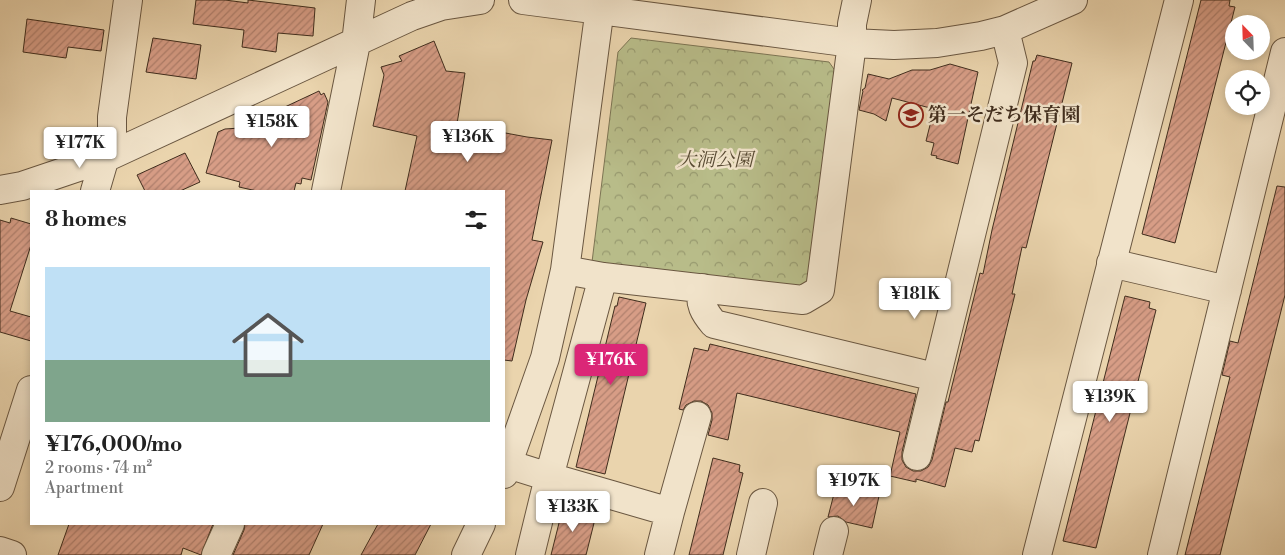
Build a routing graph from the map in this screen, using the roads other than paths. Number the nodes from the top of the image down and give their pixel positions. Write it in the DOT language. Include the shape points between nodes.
graph roads {
  1 [pos="128,0"];
  2 [pos="361,0"];
  3 [pos="480,0"];
  4 [pos="523,0"];
  5 [pos="857,0"];
  6 [pos="1073,0"];
  7 [pos="1179,0"];
  8 [pos="600,5"];
  9 [pos="1006,30"];
  10 [pos="356,43"];
  11 [pos="852,43"];
  12 [pos="1285,52"];
  13 [pos="105,158"];
  14 [pos="0,190"];
  15 [pos="95,190"];
  16 [pos="326,190"];
  17 [pos="1111,263"];
  18 [pos="566,270"];
  19 [pos="603,277"];
  20 [pos="702,288"];
  21 [pos="1227,290"];
  22 [pos="935,377"];
  23 [pos="30,393"];
  24 [pos="697,416"];
  25 [pos="917,456"];
  26 [pos="506,469"];
  27 [pos="549,478"];
  28 [pos="0,487"];
  29 [pos="763,504"];
  30 [pos="670,512"];
  31 [pos="230,525"];
  32 [pos="481,525"];
  33 [pos="0,551"];
  34 [pos="12,555"];
  35 [pos="216,555"];
  36 [pos="466,555"];
  37 [pos="530,555"];
  38 [pos="659,555"];
  39 [pos="751,555"];
  40 [pos="1036,555"];
  41 [pos="1162,555"];
  1 -- 13 [label="street" via="112,133"];
  2 -- 10 [label="street"];
  3 -- 10 [label="street" via="441,6 412,16"];
  4 -- 8 [label="street"];
  5 -- 11 [label="street"];
  6 -- 9 [label="street"];
  7 -- 17 [label="street"];
  8 -- 11 [label="street"];
  8 -- 18 [label="street"];
  9 -- 11 [label="street" via="937,43"];
  9 -- 22 [label="street" via="1013,63"];
  10 -- 13 [label="street"];
  10 -- 16 [label="street"];
  11 -- 20 [label="street" via="820,290 803,300"];
  12 -- 21 [label="street"];
  13 -- 14 [label="street" via="22,186"];
  13 -- 15 [label="street"];
  17 -- 21 [label="street"];
  17 -- 40 [label="street"];
  18 -- 19 [label="street"];
  18 -- 26 [label="street" via="545,358"];
  19 -- 20 [label="street"];
  19 -- 27 [label="street"];
  20 -- 22 [label="street" via="703,310 714,324"];
  21 -- 41 [label="street"];
  22 -- 25 [label="street"];
  23 -- 28 [label="street"];
  24 -- 30 [label="street"];
  26 -- 27 [label="street"];
  27 -- 30 [label="street"];
  27 -- 37 [label="street"];
  29 -- 39 [label="street"];
  30 -- 38 [label="street"];
  31 -- 35 [label="street"];
  32 -- 36 [label="street"];
  33 -- 34 [label="street"];
}
